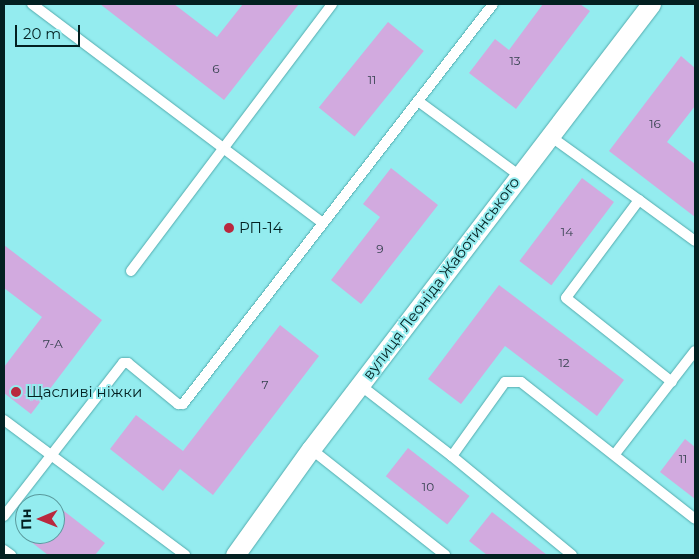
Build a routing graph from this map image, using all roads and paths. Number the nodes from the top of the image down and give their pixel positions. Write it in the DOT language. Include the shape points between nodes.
graph roads {
  1 [pos="32,4"];
  2 [pos="332,4"];
  3 [pos="493,4"];
  4 [pos="651,4"];
  5 [pos="418,101"];
  6 [pos="550,136"];
  7 [pos="225,150"];
  8 [pos="520,176"];
  9 [pos="639,200"];
  10 [pos="323,223"];
  11 [pos="695,241"];
  12 [pos="131,271"];
  13 [pos="695,351"];
  14 [pos="672,382"];
  15 [pos="360,385"];
  16 [pos="4,420"];
  17 [pos="311,449"];
  18 [pos="614,454"];
  19 [pos="53,456"];
  20 [pos="452,456"];
  21 [pos="4,516"];
  22 [pos="695,519"];
  23 [pos="4,550"];
  24 [pos="11,555"];
  25 [pos="184,555"];
  26 [pos="235,555"];
  27 [pos="445,555"];
  28 [pos="572,555"];
  1 -- 7 [label="lane"];
  2 -- 7 [label="lane"];
  3 -- 5 [label="lane"];
  4 -- 6 [label="street, вулиця Леоніда Жаботинського"];
  5 -- 8 [label="lane"];
  5 -- 10 [label="lane"];
  6 -- 8 [label="street, вулиця Леоніда Жаботинського"];
  6 -- 9 [label="lane"];
  7 -- 10 [label="lane"];
  7 -- 12 [label="lane"];
  8 -- 15 [label="street, вулиця Леоніда Жаботинського"];
  9 -- 11 [label="lane"];
  9 -- 14 [label="lane" via="566,298"];
  10 -- 19 [label="lane" via="183,404 178,404 128,363 123,363"];
  13 -- 14 [label="lane"];
  14 -- 18 [label="lane"];
  15 -- 17 [label="street, вулиця Леоніда Жаботинського"];
  15 -- 20 [label="lane"];
  16 -- 19 [label="lane"];
  17 -- 26 [label="street, вулиця Леоніда Жаботинського"];
  17 -- 27 [label="lane"];
  18 -- 20 [label="lane" via="521,382 514,380 505,382"];
  18 -- 22 [label="lane"];
  19 -- 21 [label="lane"];
  19 -- 25 [label="lane"];
  20 -- 28 [label="lane"];
  23 -- 24 [label="lane"];
}
